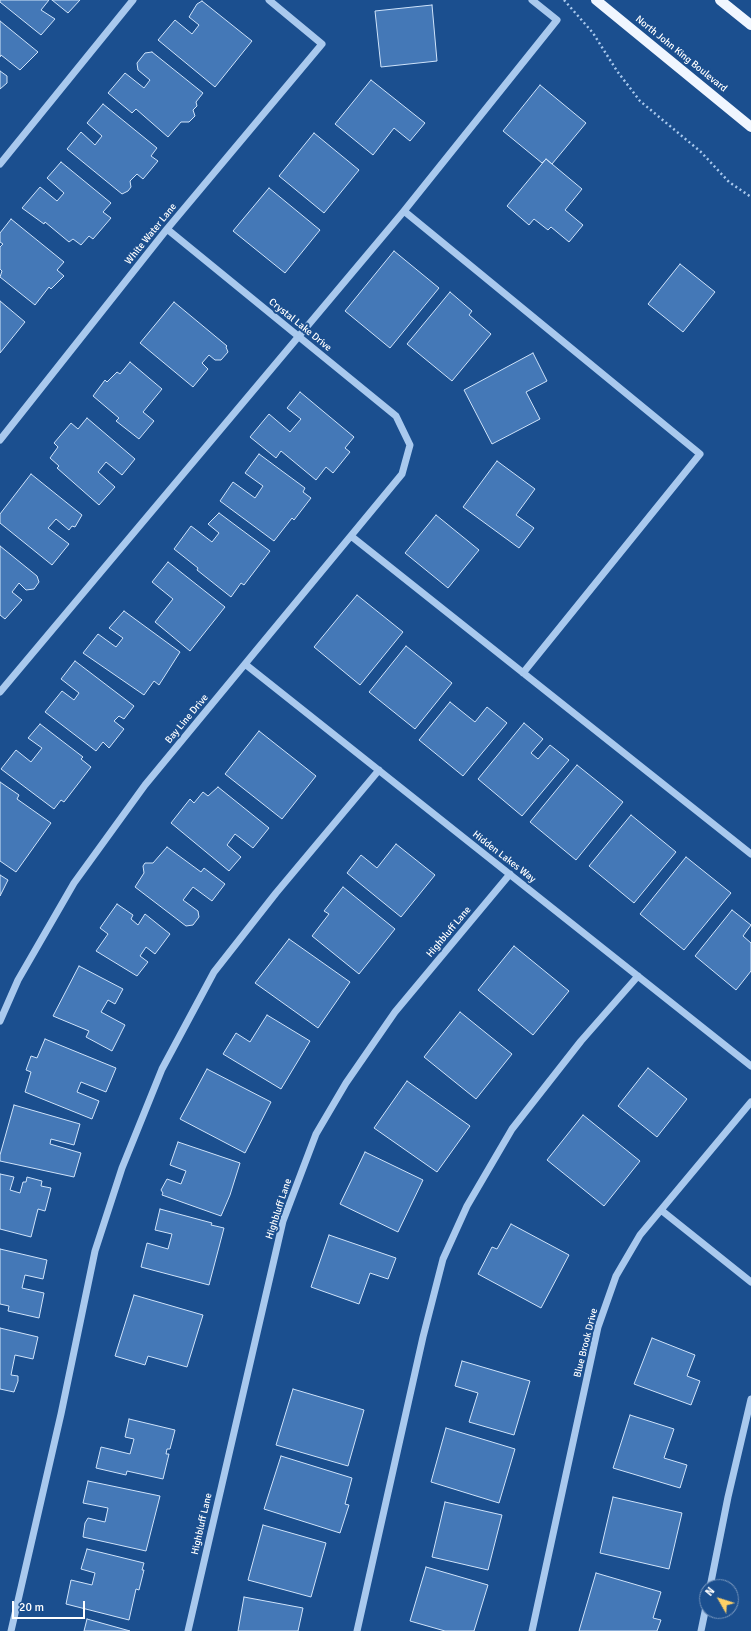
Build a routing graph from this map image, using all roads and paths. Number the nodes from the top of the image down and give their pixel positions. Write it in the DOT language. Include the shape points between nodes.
graph roads {
  1 [pos="132,0"];
  2 [pos="269,0"];
  3 [pos="532,0"];
  4 [pos="564,0"];
  5 [pos="596,0"];
  6 [pos="720,0"];
  7 [pos="751,25"];
  8 [pos="751,127"];
  9 [pos="0,164"];
  10 [pos="751,196"];
  11 [pos="404,211"];
  12 [pos="167,229"];
  13 [pos="299,337"];
  14 [pos="0,440"];
  15 [pos="410,445"];
  16 [pos="351,536"];
  17 [pos="245,664"];
  18 [pos="523,673"];
  19 [pos="0,692"];
  20 [pos="379,770"];
  21 [pos="751,854"];
  22 [pos="510,874"];
  23 [pos="638,976"];
  24 [pos="0,1021"];
  25 [pos="751,1066"];
  26 [pos="751,1102"];
  27 [pos="661,1210"];
  28 [pos="751,1282"];
  29 [pos="751,1399"];
  30 [pos="712,1579"];
  31 [pos="703,1619"];
  32 [pos="11,1631"];
  33 [pos="188,1631"];
  34 [pos="357,1631"];
  35 [pos="532,1631"];
  36 [pos="701,1631"];
  1 -- 9 [label="street"];
  2 -- 12 [label="street, White Water Lane" via="322,44"];
  3 -- 11 [label="street" via="557,20"];
  4 -- 10 [label="path" via="592,32 617,71 640,100 696,147 729,182"];
  5 -- 8 [label="main road, North John King Boulevard"];
  6 -- 7 [label="main road"];
  11 -- 13 [label="street"];
  11 -- 18 [label="street" via="700,454"];
  12 -- 13 [label="street, Crystal Lake Drive"];
  12 -- 14 [label="street, White Water Lane"];
  13 -- 15 [label="street, Crystal Lake Drive" via="396,416"];
  13 -- 19 [label="street"];
  15 -- 16 [label="street, Bay Line Drive" via="402,474"];
  16 -- 17 [label="street, Bay Line Drive"];
  16 -- 18 [label="street"];
  17 -- 20 [label="street, Hidden Lakes Way"];
  17 -- 24 [label="street, Bay Line Drive" via="146,785 74,883 18,980"];
  18 -- 21 [label="street"];
  20 -- 22 [label="street, Hidden Lakes Way"];
  20 -- 32 [label="street" via="214,972 162,1069 122,1168 95,1251"];
  22 -- 23 [label="street, Hidden Lakes Way"];
  22 -- 33 [label="street, Highbluff Lane" via="395,1012 346,1083 316,1134 283,1221"];
  23 -- 25 [label="street, Hidden Lakes Way"];
  23 -- 34 [label="street" via="581,1040 512,1129 467,1206 444,1259 423,1337"];
  26 -- 27 [label="street, Blue Brook Drive"];
  27 -- 28 [label="street"];
  27 -- 35 [label="street, Blue Brook Drive" via="640,1235 616,1276 598,1327"];
  29 -- 30 [label="street"];
  31 -- 36 [label="street"];
}
